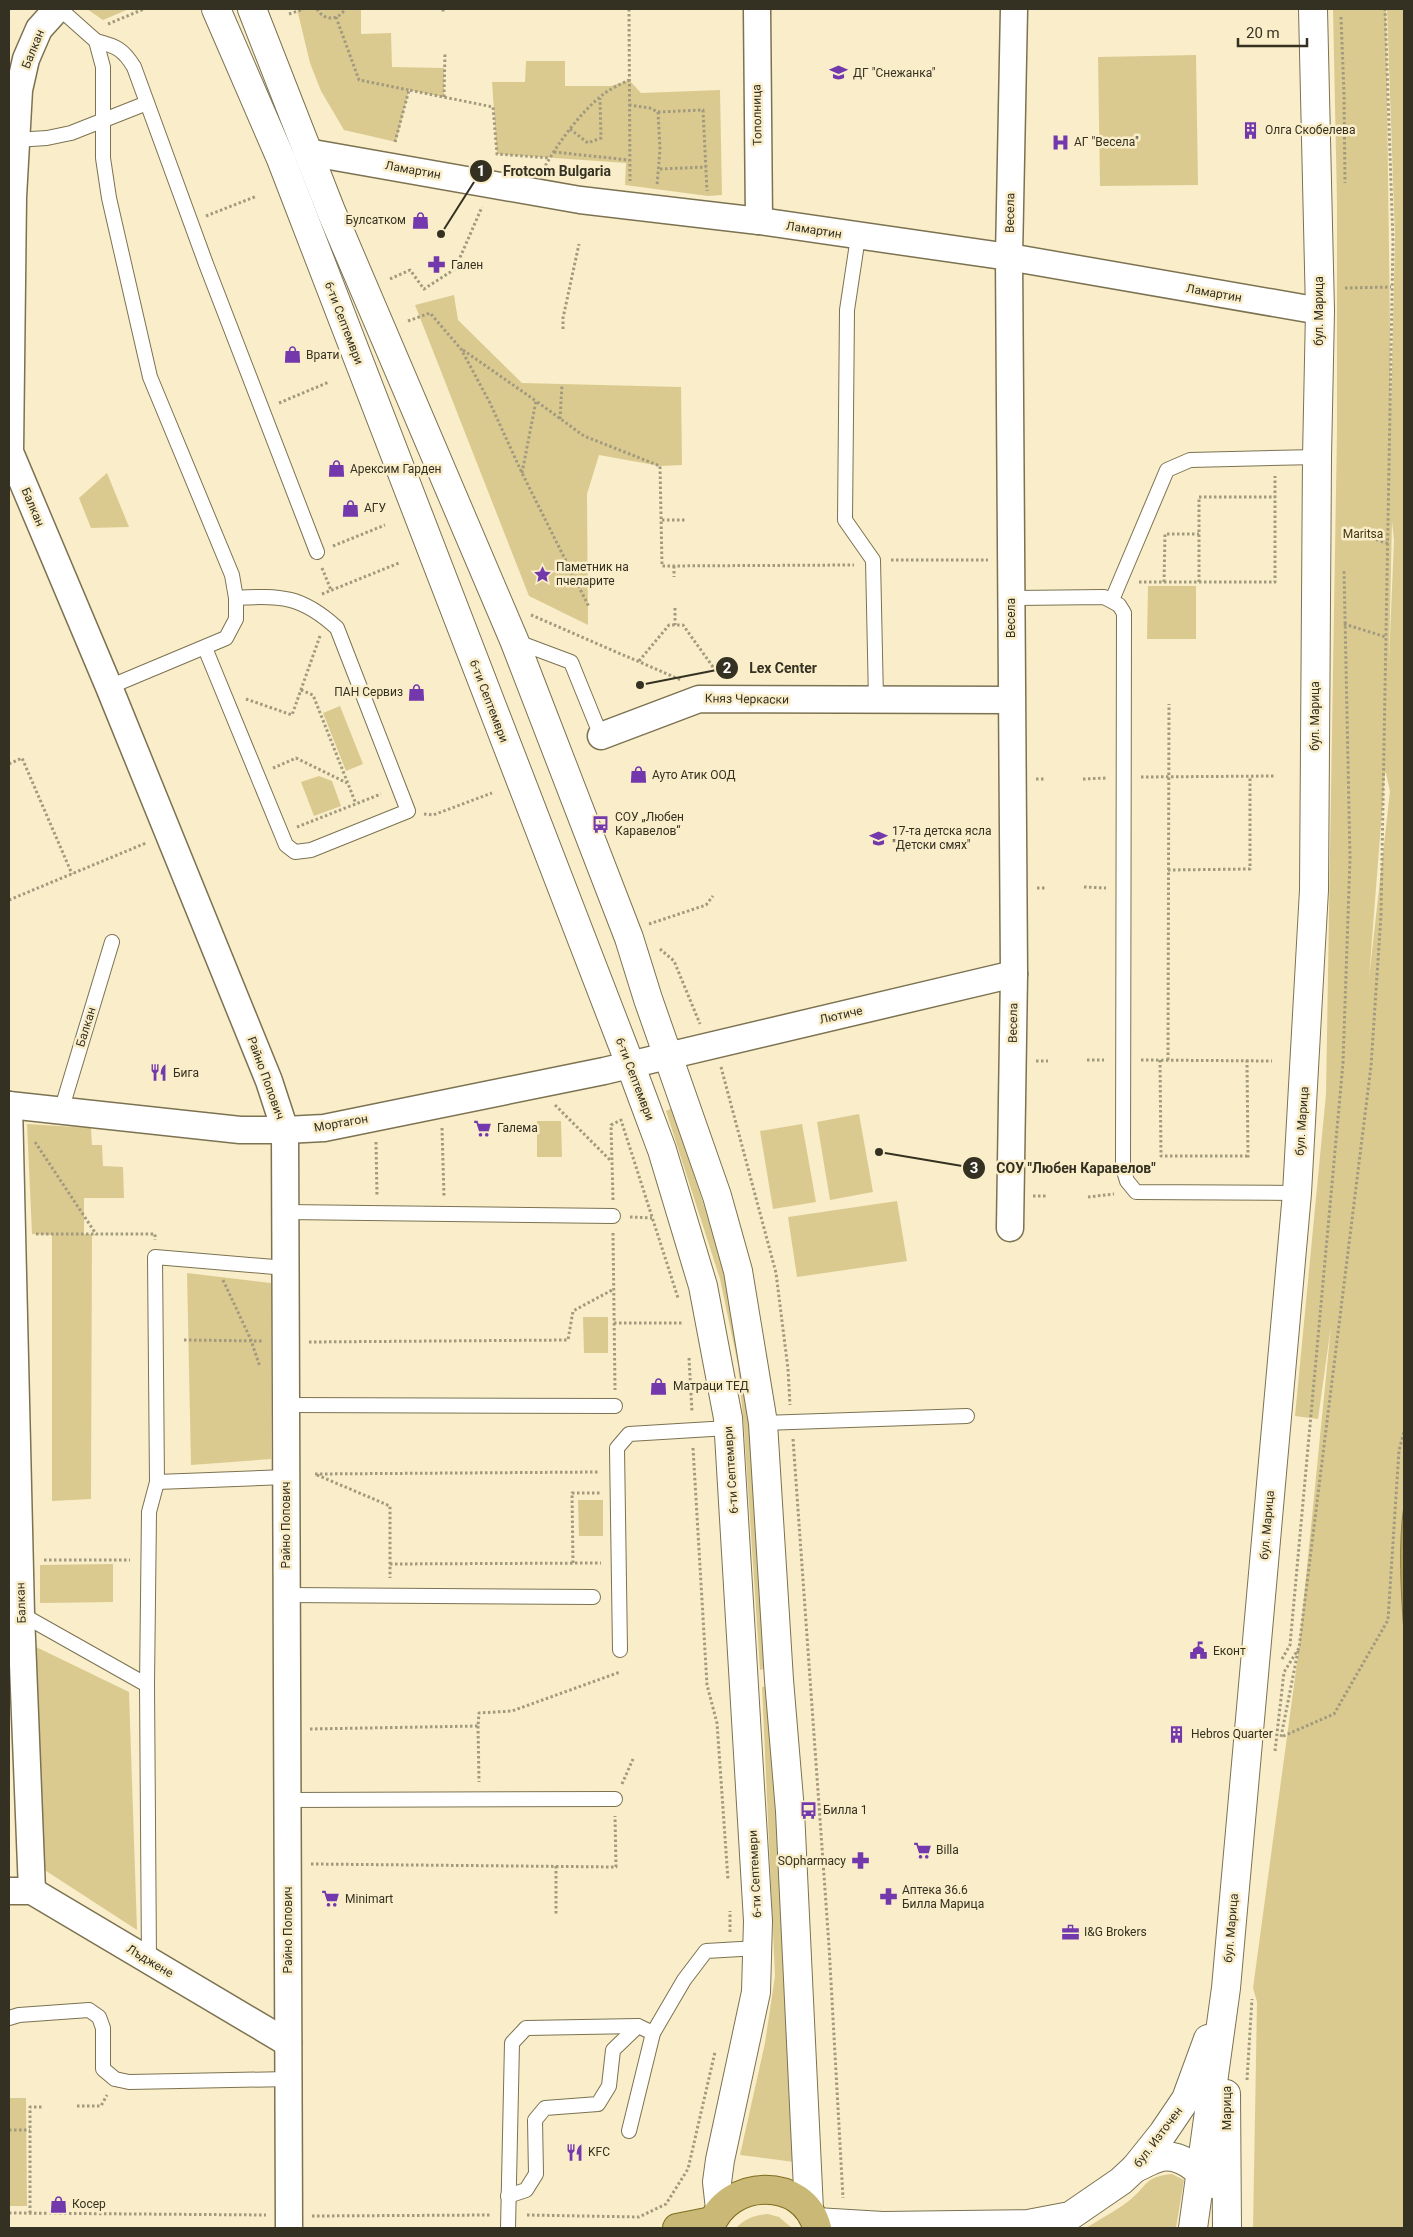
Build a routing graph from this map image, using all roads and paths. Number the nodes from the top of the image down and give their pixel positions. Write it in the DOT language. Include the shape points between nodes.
graph roads {
  1 [pos="58,9"];
  2 [pos="144,9"];
  3 [pos="216,9"];
  4 [pos="252,9"];
  5 [pos="304,9"];
  6 [pos="316,9"];
  7 [pos="345,9"];
  8 [pos="629,9"];
  9 [pos="756,9"];
  10 [pos="1014,9"];
  11 [pos="1313,9"];
  12 [pos="1385,9"];
  13 [pos="289,14"];
  14 [pos="336,17"];
  15 [pos="91,37"];
  16 [pos="445,52"];
  17 [pos="629,80"];
  18 [pos="14,89"];
  19 [pos="409,90"];
  20 [pos="444,98"];
  21 [pos="600,98"];
  22 [pos="147,103"];
  23 [pos="629,105"];
  24 [pos="658,112"];
  25 [pos="102,121"];
  26 [pos="570,129"];
  27 [pos="15,140"];
  28 [pos="307,152"];
  29 [pos="554,152"];
  30 [pos="550,158"];
  31 [pos="630,160"];
  32 [pos="391,165"];
  33 [pos="706,167"];
  34 [pos="660,169"];
  35 [pos="492,184"];
  36 [pos="532,191"];
  37 [pos="257,196"];
  38 [pos="640,207"];
  39 [pos="707,215"];
  40 [pos="190,222"];
  41 [pos="758,222"];
  42 [pos="858,237"];
  43 [pos="579,244"];
  44 [pos="1009,258"];
  45 [pos="390,279"];
  46 [pos="1391,287"];
  47 [pos="1345,288"];
  48 [pos="1320,312"];
  49 [pos="408,320"];
  50 [pos="563,329"];
  51 [pos="461,349"];
  52 [pos="329,382"];
  53 [pos="562,385"];
  54 [pos="536,401"];
  55 [pos="262,410"];
  56 [pos="560,420"];
  57 [pos="9,452"];
  58 [pos="1317,457"];
  59 [pos="1276,458"];
  60 [pos="522,473"];
  61 [pos="1275,497"];
  62 [pos="662,520"];
  63 [pos="685,520"];
  64 [pos="384,524"];
  65 [pos="1343,528"];
  66 [pos="1199,534"];
  67 [pos="1389,544"];
  68 [pos="317,552"];
  69 [pos="1011,560"];
  70 [pos="873,562"];
  71 [pos="399,563"];
  72 [pos="674,566"];
  73 [pos="674,577"];
  74 [pos="1120,582"];
  75 [pos="1164,582"];
  76 [pos="1199,582"];
  77 [pos="331,590"];
  78 [pos="236,598"];
  79 [pos="1011,598"];
  80 [pos="1112,600"];
  81 [pos="304,603"];
  82 [pos="589,607"];
  83 [pos="675,608"];
  84 [pos="523,611"];
  85 [pos="321,614"];
  86 [pos="1344,624"];
  87 [pos="675,625"];
  88 [pos="1386,637"];
  89 [pos="514,640"];
  90 [pos="205,648"];
  91 [pos="639,661"];
  92 [pos="719,675"];
  93 [pos="109,687"];
  94 [pos="301,690"];
  95 [pos="222,691"];
  96 [pos="876,700"];
  97 [pos="1011,700"];
  98 [pos="691,702"];
  99 [pos="1169,704"];
  100 [pos="601,736"];
  101 [pos="9,764"];
  102 [pos="257,774"];
  103 [pos="1250,776"];
  104 [pos="1275,776"];
  105 [pos="1168,777"];
  106 [pos="1124,778"];
  107 [pos="348,783"];
  108 [pos="398,787"];
  109 [pos="492,793"];
  110 [pos="356,804"];
  111 [pos="408,811"];
  112 [pos="281,834"];
  113 [pos="169,838"];
  114 [pos="1168,870"];
  115 [pos="72,874"];
  116 [pos="713,896"];
  117 [pos="9,900"];
  118 [pos="648,924"];
  119 [pos="112,942"];
  120 [pos="1014,974"];
  121 [pos="668,1055"];
  122 [pos="1125,1060"];
  123 [pos="1160,1060"];
  124 [pos="1168,1060"];
  125 [pos="1247,1060"];
  126 [pos="1272,1061"];
  127 [pos="630,1064"];
  128 [pos="534,1085"];
  129 [pos="441,1104"];
  130 [pos="9,1105"];
  131 [pos="61,1111"];
  132 [pos="376,1117"];
  133 [pos="9,1130"];
  134 [pos="285,1130"];
  135 [pos="612,1161"];
  136 [pos="1297,1193"];
  137 [pos="286,1212"];
  138 [pos="377,1212"];
  139 [pos="444,1213"];
  140 [pos="613,1216"];
  141 [pos="1010,1228"];
  142 [pos="11,1234"];
  143 [pos="96,1234"];
  144 [pos="155,1256"];
  145 [pos="214,1262"];
  146 [pos="286,1268"];
  147 [pos="614,1289"];
  148 [pos="679,1303"];
  149 [pos="682,1313"];
  150 [pos="685,1322"];
  151 [pos="614,1324"];
  152 [pos="688,1332"];
  153 [pos="184,1340"];
  154 [pos="251,1340"];
  155 [pos="286,1342"];
  156 [pos="689,1351"];
  157 [pos="261,1372"];
  158 [pos="286,1405"];
  159 [pos="615,1406"];
  160 [pos="967,1416"];
  161 [pos="763,1423"];
  162 [pos="728,1428"];
  163 [pos="692,1430"];
  164 [pos="1404,1432"];
  165 [pos="286,1469"];
  166 [pos="618,1472"];
  167 [pos="315,1474"];
  168 [pos="157,1482"];
  169 [pos="618,1492"];
  170 [pos="20,1560"];
  171 [pos="149,1560"];
  172 [pos="619,1562"];
  173 [pos="573,1563"];
  174 [pos="390,1564"];
  175 [pos="287,1595"];
  176 [pos="390,1596"];
  177 [pos="593,1597"];
  178 [pos="15,1611"];
  179 [pos="1299,1648"];
  180 [pos="620,1650"];
  181 [pos="620,1672"];
  182 [pos="147,1685"];
  183 [pos="478,1726"];
  184 [pos="287,1729"];
  185 [pos="1274,1758"];
  186 [pos="633,1759"];
  187 [pos="615,1799"];
  188 [pos="288,1800"];
  189 [pos="479,1800"];
  190 [pos="288,1864"];
  191 [pos="556,1866"];
  192 [pos="728,1881"];
  193 [pos="20,1891"];
  194 [pos="730,1910"];
  195 [pos="556,1915"];
  196 [pos="758,1948"];
  197 [pos="730,1950"];
  198 [pos="149,1960"];
  199 [pos="1226,1988"];
  200 [pos="9,2018"];
  201 [pos="638,2026"];
  202 [pos="653,2033"];
  203 [pos="288,2043"];
  204 [pos="716,2049"];
  205 [pos="289,2079"];
  206 [pos="77,2106"];
  207 [pos="94,2106"];
  208 [pos="44,2107"];
  209 [pos="9,2130"];
  210 [pos="30,2130"];
  211 [pos="629,2131"];
  212 [pos="1135,2168"];
  213 [pos="1202,2174"];
  214 [pos="508,2196"];
  215 [pos="1227,2198"];
  216 [pos="9,2213"];
  217 [pos="30,2213"];
  218 [pos="714,2219"];
  219 [pos="814,2220"];
  220 [pos="289,2222"];
  221 [pos="508,2222"];
  222 [pos="677,2228"];
  223 [pos="1193,2228"];
  224 [pos="1226,2228"];
  1 -- 15 [label="lane"];
  1 -- 18 [label="street, Балкан" via="39,29"];
  2 -- 15 [label="path"];
  3 -- 127 [label="main road, 6-ти Септември" via="281,160"];
  4 -- 28 [label="main road"];
  5 -- 13 [label="path"];
  6 -- 14 [label="path" via="323,16"];
  7 -- 14 [label="path"];
  8 -- 17 [label="path"];
  9 -- 41 [label="street, Тополница"];
  10 -- 44 [label="street, Весела"];
  11 -- 48 [label="main road, бул. Марица"];
  12 -- 46 [label="path"];
  14 -- 19 [label="path" via="360,80"];
  15 -- 22 [label="lane" via="125,52"];
  15 -- 25 [label="lane" via="102,66"];
  16 -- 20 [label="path"];
  17 -- 21 [label="path"];
  17 -- 23 [label="path"];
  18 -- 27 [label="street, Балкан"];
  19 -- 20 [label="path"];
  19 -- 32 [label="path"];
  20 -- 30 [label="path" via="493,108 497,154"];
  21 -- 26 [label="path"];
  21 -- 26 [label="path" via="601,138 588,143"];
  22 -- 25 [label="lane"];
  22 -- 40 [label="lane"];
  23 -- 24 [label="path"];
  23 -- 31 [label="path"];
  24 -- 33 [label="path" via="703,110"];
  24 -- 34 [label="path"];
  25 -- 27 [label="lane" via="71,133"];
  25 -- 78 [label="lane" via="103,158 110,198 150,377 232,575"];
  26 -- 29 [label="path"];
  27 -- 57 [label="street, Балкан"];
  28 -- 32 [label="street, Ламартин"];
  28 -- 89 [label="main road"];
  29 -- 30 [label="path"];
  29 -- 31 [label="path"];
  30 -- 36 [label="path"];
  31 -- 38 [label="path"];
  32 -- 35 [label="street, Ламартин"];
  33 -- 34 [label="path"];
  33 -- 39 [label="path"];
  34 -- 38 [label="path"];
  35 -- 36 [label="street, Ламартин"];
  35 -- 45 [label="path" via="455,269 424,288 410,270"];
  36 -- 38 [label="street, Ламартин"];
  37 -- 40 [label="path"];
  38 -- 39 [label="street, Ламартин"];
  39 -- 41 [label="street, Ламартин"];
  40 -- 55 [label="lane"];
  41 -- 42 [label="street, Ламартин"];
  42 -- 44 [label="street, Ламартин"];
  42 -- 70 [label="lane" via="847,310 845,520"];
  43 -- 50 [label="path"];
  44 -- 48 [label="street, Ламартин"];
  44 -- 69 [label="street, Весела"];
  46 -- 47 [label="path"];
  46 -- 67 [label="path"];
  48 -- 58 [label="main road, бул. Марица"];
  49 -- 51 [label="path" via="430,313"];
  51 -- 54 [label="path"];
  51 -- 60 [label="path"];
  52 -- 55 [label="path"];
  53 -- 56 [label="path"];
  54 -- 56 [label="path"];
  54 -- 60 [label="path"];
  55 -- 68 [label="lane"];
  56 -- 62 [label="path" via="584,436 660,466"];
  57 -- 93 [label="street, Балкан"];
  58 -- 59 [label="lane"];
  58 -- 136 [label="main road, бул. Марица" via="1314,890"];
  59 -- 61 [label="path"];
  59 -- 74 [label="lane" via="1190,460 1168,470"];
  60 -- 82 [label="path"];
  61 -- 66 [label="path" via="1200,497"];
  61 -- 76 [label="path" via="1275,582"];
  62 -- 63 [label="path"];
  62 -- 72 [label="path" via="662,566"];
  64 -- 68 [label="path"];
  65 -- 67 [label="path"];
  66 -- 75 [label="path" via="1165,534"];
  66 -- 76 [label="path"];
  67 -- 88 [label="path"];
  68 -- 77 [label="path"];
  69 -- 70 [label="path"];
  69 -- 79 [label="street, Весела"];
  70 -- 72 [label="path"];
  70 -- 96 [label="lane"];
  71 -- 77 [label="path"];
  72 -- 73 [label="path"];
  74 -- 75 [label="path"];
  74 -- 80 [label="lane"];
  75 -- 76 [label="path"];
  77 -- 81 [label="path"];
  78 -- 81 [label="lane" via="271,596"];
  78 -- 90 [label="lane" via="236,619 226,638"];
  79 -- 80 [label="lane" via="1104,597"];
  79 -- 97 [label="street, Весела"];
  80 -- 106 [label="lane" via="1124,614"];
  81 -- 85 [label="lane"];
  83 -- 87 [label="path"];
  84 -- 91 [label="path"];
  85 -- 94 [label="path" via="323,628"];
  85 -- 108 [label="lane" via="337,628"];
  86 -- 88 [label="path"];
  87 -- 91 [label="path" via="669,624"];
  87 -- 92 [label="path" via="683,625"];
  88 -- 179 [label="path" via="1381,915 1371,1066"];
  89 -- 100 [label="lane, Княз Черкаски" via="571,662"];
  89 -- 121 [label="main road" via="629,938"];
  90 -- 93 [label="lane"];
  90 -- 95 [label="lane"];
  91 -- 98 [label="path" via="682,680"];
  93 -- 113 [label="street, Балкан"];
  94 -- 95 [label="path" via="292,716"];
  94 -- 107 [label="path" via="312,694"];
  95 -- 102 [label="lane"];
  96 -- 97 [label="street, Княз Черкаски"];
  96 -- 98 [label="street, Княз Черкаски" via="699,699"];
  97 -- 120 [label="street, Весела"];
  98 -- 100 [label="street, Княз Черкаски"];
  99 -- 105 [label="path"];
  101 -- 115 [label="path" via="22,758"];
  102 -- 107 [label="path" via="296,758"];
  102 -- 112 [label="lane"];
  103 -- 104 [label="path"];
  103 -- 105 [label="path"];
  103 -- 114 [label="path" via="1250,869"];
  105 -- 106 [label="path"];
  105 -- 114 [label="path"];
  106 -- 122 [label="lane"];
  107 -- 110 [label="path"];
  108 -- 110 [label="path"];
  108 -- 111 [label="lane"];
  109 -- 111 [label="path" via="433,815"];
  110 -- 112 [label="path"];
  111 -- 112 [label="lane" via="311,850 294,852"];
  113 -- 115 [label="path"];
  113 -- 134 [label="street, Райно Попович" via="269,1081"];
  114 -- 124 [label="path"];
  115 -- 117 [label="path"];
  116 -- 118 [label="path" via="706,905"];
  119 -- 131 [label="lane, Балкан"];
  120 -- 121 [label="street, Лютиче"];
  120 -- 141 [label="street, Весела"];
  121 -- 127 [label="street, Мортагон"];
  121 -- 161 [label="main road" via="717,1196 738,1271"];
  122 -- 123 [label="path"];
  122 -- 136 [label="lane" via="1123,1168 1127,1181 1136,1192"];
  123 -- 124 [label="path"];
  123 -- 125 [label="path" via="1161,1156 1248,1158"];
  124 -- 125 [label="path"];
  125 -- 126 [label="path"];
  127 -- 128 [label="street, Мортагон"];
  127 -- 162 [label="main road, 6-ти Септември" via="662,1150 702,1286"];
  128 -- 129 [label="street, Мортагон"];
  128 -- 135 [label="path"];
  129 -- 132 [label="street, Мортагон"];
  129 -- 139 [label="path"];
  130 -- 131 [label="street, Мортагон"];
  130 -- 133 [label="street, Балкан"];
  131 -- 134 [label="street, Мортагон" via="240,1130"];
  132 -- 134 [label="street, Мортагон" via="324,1128"];
  132 -- 138 [label="path"];
  133 -- 142 [label="street, Балкан"];
  133 -- 143 [label="path" via="34,1141"];
  134 -- 137 [label="street, Райно Попович"];
  135 -- 140 [label="path"];
  135 -- 148 [label="path" via="611,1124 621,1120"];
  136 -- 199 [label="main road, бул. Марица"];
  137 -- 138 [label="lane"];
  137 -- 146 [label="street, Райно Попович"];
  138 -- 139 [label="lane"];
  139 -- 140 [label="lane"];
  140 -- 147 [label="path"];
  142 -- 143 [label="path"];
  142 -- 170 [label="street, Балкан"];
  143 -- 144 [label="path" via="155,1234"];
  144 -- 145 [label="lane"];
  144 -- 168 [label="lane"];
  145 -- 146 [label="lane"];
  145 -- 154 [label="path"];
  146 -- 155 [label="street, Райно Попович"];
  147 -- 151 [label="path"];
  147 -- 155 [label="path" via="573,1311 568,1340"];
  149 -- 150 [label="path"];
  150 -- 151 [label="path"];
  150 -- 152 [label="path"];
  151 -- 159 [label="path"];
  153 -- 154 [label="path"];
  154 -- 155 [label="path"];
  154 -- 157 [label="path"];
  155 -- 158 [label="street, Райно Попович"];
  156 -- 163 [label="path"];
  158 -- 159 [label="lane"];
  158 -- 165 [label="street, Райно Попович"];
  160 -- 161 [label="lane"];
  161 -- 219 [label="main road"];
  162 -- 163 [label="lane"];
  162 -- 196 [label="main road, 6-ти Септември"];
  163 -- 166 [label="lane" via="629,1434 617,1448"];
  163 -- 192 [label="path" via="707,1685 718,1723"];
  164 -- 179 [label="path" via="1399,1450 1388,1620 1334,1714 1282,1737"];
  165 -- 167 [label="path"];
  165 -- 168 [label="lane"];
  165 -- 175 [label="street, Райно Попович"];
  166 -- 167 [label="path"];
  166 -- 169 [label="lane"];
  167 -- 174 [label="path" via="390,1506"];
  168 -- 171 [label="lane" via="149,1512"];
  169 -- 172 [label="lane"];
  169 -- 173 [label="path" via="572,1494"];
  170 -- 171 [label="path"];
  170 -- 178 [label="street, Балкан"];
  171 -- 182 [label="lane"];
  172 -- 173 [label="path"];
  172 -- 180 [label="lane"];
  173 -- 174 [label="path"];
  174 -- 176 [label="path"];
  175 -- 176 [label="lane"];
  175 -- 184 [label="street, Райно Попович"];
  176 -- 177 [label="lane"];
  178 -- 182 [label="lane"];
  178 -- 193 [label="street, Балкан"];
  179 -- 185 [label="path" via="1284,1672"];
  181 -- 183 [label="path" via="512,1711 479,1713"];
  182 -- 198 [label="lane"];
  183 -- 184 [label="path"];
  183 -- 189 [label="path"];
  184 -- 188 [label="street, Райно Попович"];
  186 -- 187 [label="path"];
  187 -- 189 [label="lane"];
  187 -- 191 [label="path" via="616,1867"];
  188 -- 189 [label="lane"];
  188 -- 190 [label="street, Райно Попович"];
  190 -- 191 [label="path"];
  190 -- 203 [label="street, Райно Попович"];
  191 -- 195 [label="path"];
  193 -- 198 [label="street, Лъджене"];
  194 -- 197 [label="path"];
  196 -- 197 [label="lane"];
  196 -- 218 [label="main road, 6-ти Септември" via="756,1992 720,2160"];
  197 -- 202 [label="lane" via="706,1951 684,1980"];
  198 -- 203 [label="street, Лъджене"];
  199 -- 212 [label="main road, бул. Източен" via="1186,2099"];
  199 -- 213 [label="main road, бул. Марица"];
  199 -- 215 [label="main road, Марица"];
  200 -- 205 [label="lane" via="89,2010 99,2017 103,2028 103,2069 115,2079 129,2082"];
  201 -- 202 [label="lane"];
  201 -- 214 [label="lane" via="613,2050 608,2086 598,2104 545,2108 535,2120 536,2174 526,2190"];
  201 -- 214 [label="lane" via="526,2028 512,2043"];
  202 -- 211 [label="lane"];
  203 -- 205 [label="street, Райно Попович"];
  204 -- 221 [label="path" via="688,2169 666,2204 639,2217"];
  205 -- 220 [label="street, Райно Попович"];
  206 -- 207 [label="path"];
  208 -- 210 [label="path" via="30,2107"];
  209 -- 210 [label="path"];
  210 -- 217 [label="path"];
  212 -- 213 [label="main road" via="1161,2157 1174,2157 1186,2161"];
  212 -- 219 [label="main road, бул. Източен" via="1070,2216 1028,2224 883,2226"];
  213 -- 215 [label="main road"];
  213 -- 223 [label="main road, бул. Марица"];
  214 -- 221 [label="lane"];
  215 -- 224 [label="main road, Марица"];
  216 -- 217 [label="path"];
  217 -- 220 [label="path"];
  218 -- 219 [label="main road" via="735,2196 754,2189 775,2190 793,2197"];
  218 -- 222 [label="main road"];
  220 -- 221 [label="path"];
}
